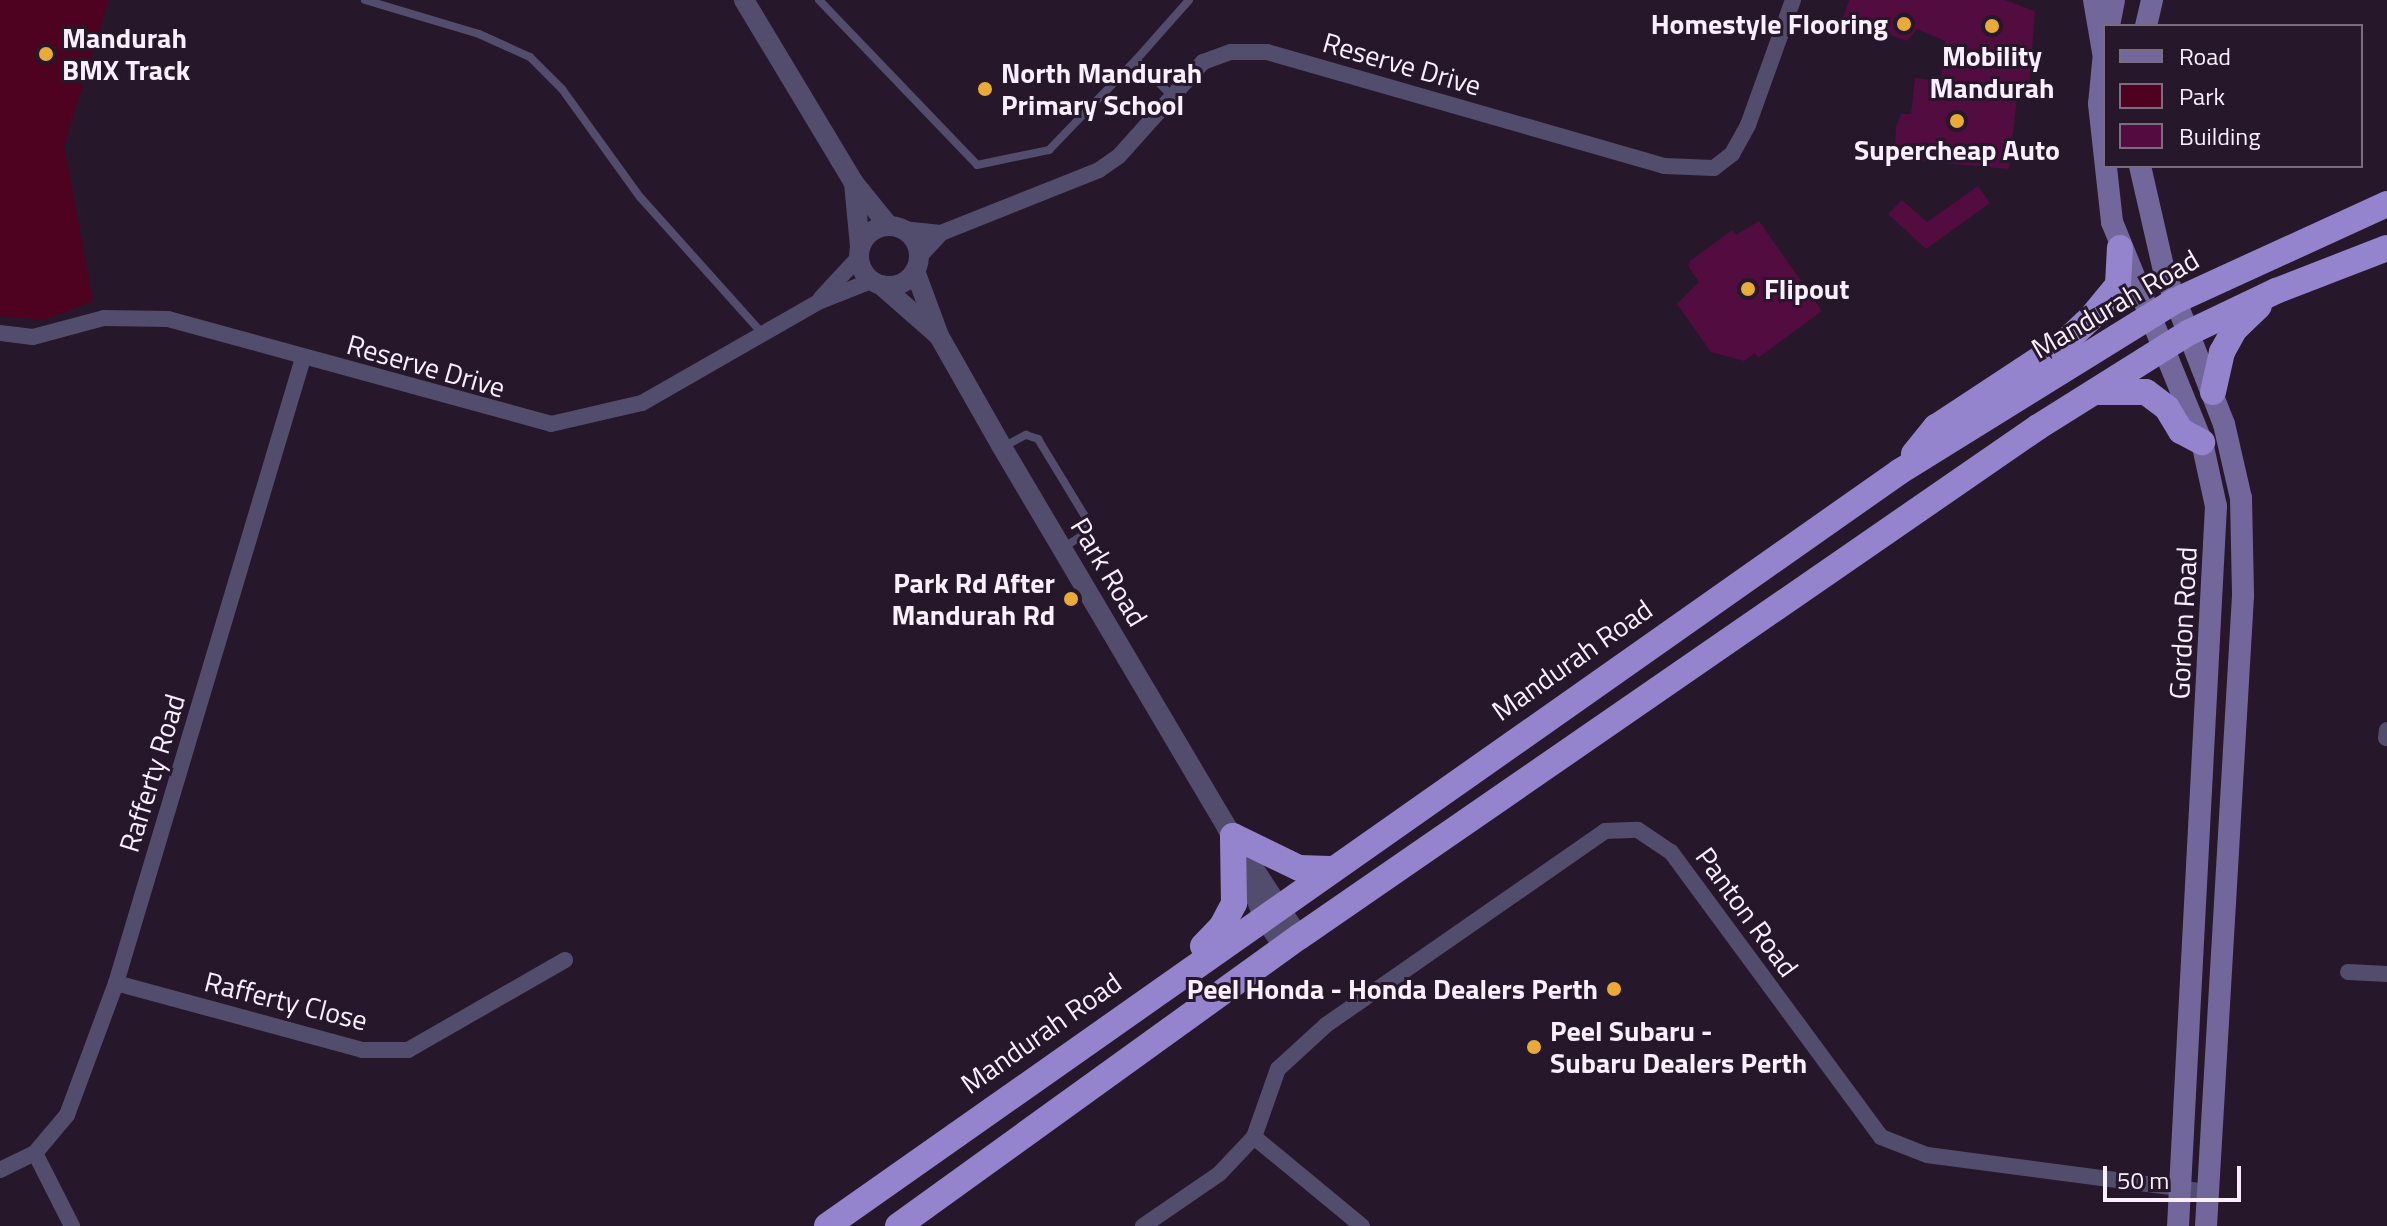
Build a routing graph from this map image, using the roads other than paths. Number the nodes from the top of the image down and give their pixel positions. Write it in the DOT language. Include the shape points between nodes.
graph roads {
  1 [pos="365,0"];
  2 [pos="744,0"];
  3 [pos="819,0"];
  4 [pos="1189,0"];
  5 [pos="1793,0"];
  6 [pos="2094,0"];
  7 [pos="2114,0"];
  8 [pos="2140,0"];
  9 [pos="2152,0"];
  10 [pos="2109,24"];
  11 [pos="2146,24"];
  12 [pos="2146,24"];
  13 [pos="2103,42"];
  14 [pos="1136,60"];
  15 [pos="1172,96"];
  16 [pos="2103,104"];
  17 [pos="2103,166"];
  18 [pos="2103,168"];
  19 [pos="2141,168"];
  20 [pos="854,183"];
  21 [pos="2387,204"];
  22 [pos="896,227"];
  23 [pos="941,233"];
  24 [pos="2120,248"];
  25 [pos="2387,248"];
  26 [pos="859,253"];
  27 [pos="917,264"];
  28 [pos="876,283"];
  29 [pos="2276,291"];
  30 [pos="2175,301"];
  31 [pos="818,302"];
  32 [pos="2149,317"];
  33 [pos="0,333"];
  34 [pos="762,333"];
  35 [pos="2188,333"];
  36 [pos="939,336"];
  37 [pos="2161,347"];
  38 [pos="303,358"];
  39 [pos="2090,392"];
  40 [pos="2213,392"];
  41 [pos="2202,442"];
  42 [pos="1002,447"];
  43 [pos="1899,472"];
  44 [pos="1062,548"];
  45 [pos="2209,692"];
  46 [pos="2238,693"];
  47 [pos="2202,817"];
  48 [pos="2230,818"];
  49 [pos="1233,836"];
  50 [pos="1330,869"];
  51 [pos="1271,912"];
  52 [pos="1292,942"];
  53 [pos="565,960"];
  54 [pos="2348,972"];
  55 [pos="2387,974"];
  56 [pos="116,983"];
  57 [pos="1160,989"];
  58 [pos="1254,1137"];
  59 [pos="35,1153"];
  60 [pos="0,1170"];
  61 [pos="2180,1191"];
  62 [pos="2209,1192"];
  63 [pos="72,1226"];
  64 [pos="827,1226"];
  65 [pos="898,1226"];
  66 [pos="1143,1226"];
  67 [pos="1362,1226"];
  68 [pos="2178,1226"];
  69 [pos="2206,1226"];
  1 -- 34 [label="lane" via="479,34 530,57 562,89 640,197"];
  2 -- 20 [label="street"];
  3 -- 14 [label="lane" via="977,165 1049,150"];
  4 -- 14 [label="lane"];
  5 -- 15 [label="street, Reserve Drive" via="1748,125 1732,154 1714,168 1664,166 1267,52 1231,52 1203,62"];
  6 -- 13 [label="main road, Gordon Road"];
  7 -- 10 [label="main road"];
  8 -- 11 [label="street"];
  9 -- 12 [label="main road"];
  14 -- 15 [label="lane"];
  15 -- 23 [label="street, Reserve Drive" via="1119,156 1099,170"];
  16 -- 17 [label="main road, Gordon Road"];
  18 -- 24 [label="main road, Gordon Road"];
  19 -- 30 [label="main road, Gordon Road"];
  20 -- 22 [label="street"];
  20 -- 26 [label="street"];
  21 -- 30 [label="highway, Mandurah Road"];
  22 -- 23 [label="street, Reserve Drive"];
  22 -- 26 [label="street" via="871,231"];
  22 -- 27 [label="street" via="914,240"];
  23 -- 27 [label="street, Reserve Drive"];
  24 -- 32 [label="main road, Gordon Road"];
  24 -- 43 [label="highway" via="2118,285 2090,319 2064,343 1936,427"];
  25 -- 29 [label="highway"];
  26 -- 28 [label="street"];
  26 -- 31 [label="street, Reserve Drive"];
  27 -- 28 [label="street" via="900,284"];
  27 -- 36 [label="street, Park Road"];
  28 -- 31 [label="street, Reserve Drive"];
  28 -- 36 [label="street, Park Road"];
  29 -- 35 [label="highway"];
  29 -- 40 [label="highway" via="2235,329 2222,352"];
  30 -- 32 [label="highway, Mandurah Road"];
  30 -- 35 [label="main road, Gordon Road"];
  31 -- 34 [label="street, Reserve Drive"];
  32 -- 37 [label="main road, Gordon Road"];
  32 -- 43 [label="highway, Mandurah Road"];
  33 -- 38 [label="street, Reserve Drive" via="33,337 104,318 168,319"];
  34 -- 38 [label="street, Reserve Drive" via="642,403 551,424"];
  35 -- 37 [label="highway"];
  35 -- 40 [label="main road, Gordon Road"];
  36 -- 42 [label="street, Park Road"];
  37 -- 39 [label="highway"];
  37 -- 41 [label="main road, Gordon Road"];
  38 -- 56 [label="street, Rafferty Road"];
  39 -- 41 [label="highway" via="2146,392 2167,408 2181,431"];
  39 -- 52 [label="highway"];
  40 -- 46 [label="main road, Gordon Road" via="2241,498"];
  41 -- 45 [label="main road, Gordon Road" via="2217,536"];
  42 -- 44 [label="street, Park Road"];
  42 -- 44 [label="lane" via="1026,435 1038,439 1088,524 1083,536"];
  43 -- 50 [label="highway, Mandurah Road"];
  44 -- 49 [label="street, Park Road"];
  45 -- 46 [label="main road"];
  45 -- 47 [label="main road, Gordon Road"];
  46 -- 48 [label="main road, Gordon Road"];
  47 -- 48 [label="main road"];
  47 -- 61 [label="main road, Gordon Road"];
  48 -- 62 [label="main road, Gordon Road"];
  49 -- 50 [label="highway" via="1299,868"];
  49 -- 51 [label="street, Park Road"];
  49 -- 57 [label="highway" via="1234,903 1222,926"];
  50 -- 51 [label="highway, Mandurah Road"];
  51 -- 52 [label="street, Park Road"];
  51 -- 57 [label="highway, Mandurah Road"];
  52 -- 65 [label="highway"];
  53 -- 56 [label="street, Rafferty Close" via="408,1050 362,1050"];
  54 -- 55 [label="street"];
  56 -- 59 [label="street, Rafferty Road" via="67,1115"];
  57 -- 64 [label="highway, Mandurah Road"];
  58 -- 61 [label="street, Panton Road" via="1278,1069 1326,1025 1605,831 1638,830 1671,852 1881,1137 1927,1155"];
  58 -- 66 [label="street, Panton Road" via="1219,1174"];
  58 -- 67 [label="street"];
  59 -- 60 [label="street, Rafferty Road"];
  59 -- 63 [label="street"];
  61 -- 62 [label="street, Panton Road"];
  61 -- 68 [label="main road, Gordon Road"];
  62 -- 69 [label="main road, Gordon Road"];
}
